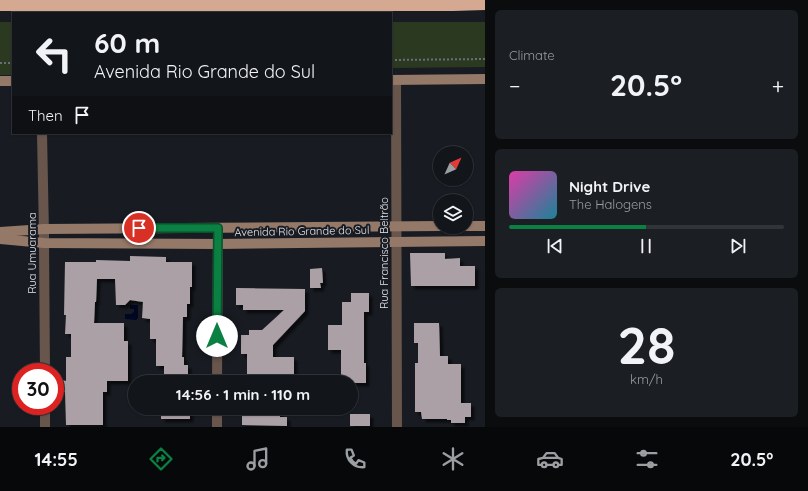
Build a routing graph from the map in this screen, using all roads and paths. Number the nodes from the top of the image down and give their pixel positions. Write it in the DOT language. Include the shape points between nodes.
graph roads {
  1 [pos="485,4"];
  2 [pos="0,5"];
  3 [pos="485,59"];
  4 [pos="392,60"];
  5 [pos="0,63"];
  6 [pos="12,63"];
  7 [pos="485,79"];
  8 [pos="394,80"];
  9 [pos="0,81"];
  10 [pos="12,81"];
  11 [pos="42,134"];
  12 [pos="396,226"];
  13 [pos="433,226"];
  14 [pos="473,226"];
  15 [pos="485,226"];
  16 [pos="218,228"];
  17 [pos="44,229"];
  18 [pos="0,232"];
  19 [pos="0,239"];
  20 [pos="396,242"];
  21 [pos="485,242"];
  22 [pos="44,243"];
  23 [pos="218,244"];
  24 [pos="45,363"];
  25 [pos="217,375"];
  26 [pos="45,415"];
  27 [pos="217,415"];
  28 [pos="45,427"];
  29 [pos="217,427"];
  30 [pos="397,427"];
  1 -- 2 [label="highway"];
  3 -- 4 [label="path"];
  5 -- 6 [label="path"];
  7 -- 8 [label="street"];
  8 -- 12 [label="street, Rua Francisco Beltrão"];
  9 -- 10 [label="street"];
  11 -- 17 [label="street, Rua Umuarama"];
  12 -- 13 [label="street, Avenida Rio Grande do Sul"];
  12 -- 16 [label="street, Avenida Rio Grande do Sul"];
  12 -- 20 [label="street, Rua Francisco Beltrão"];
  14 -- 15 [label="street"];
  16 -- 17 [label="street, Avenida Rio Grande do Sul"];
  16 -- 23 [label="street"];
  17 -- 18 [label="street, Avenida Rio Grande do Sul"];
  17 -- 22 [label="street, Rua Umuarama"];
  19 -- 22 [label="street, Avenida Rio Grande do Sul"];
  20 -- 21 [label="street, Avenida Rio Grande do Sul"];
  20 -- 23 [label="street, Avenida Rio Grande do Sul"];
  20 -- 30 [label="street, Rua Francisco Beltrão"];
  22 -- 23 [label="street, Avenida Rio Grande do Sul"];
  22 -- 24 [label="street, Rua Umuarama"];
  23 -- 25 [label="street"];
  26 -- 28 [label="street"];
  27 -- 29 [label="street"];
}
